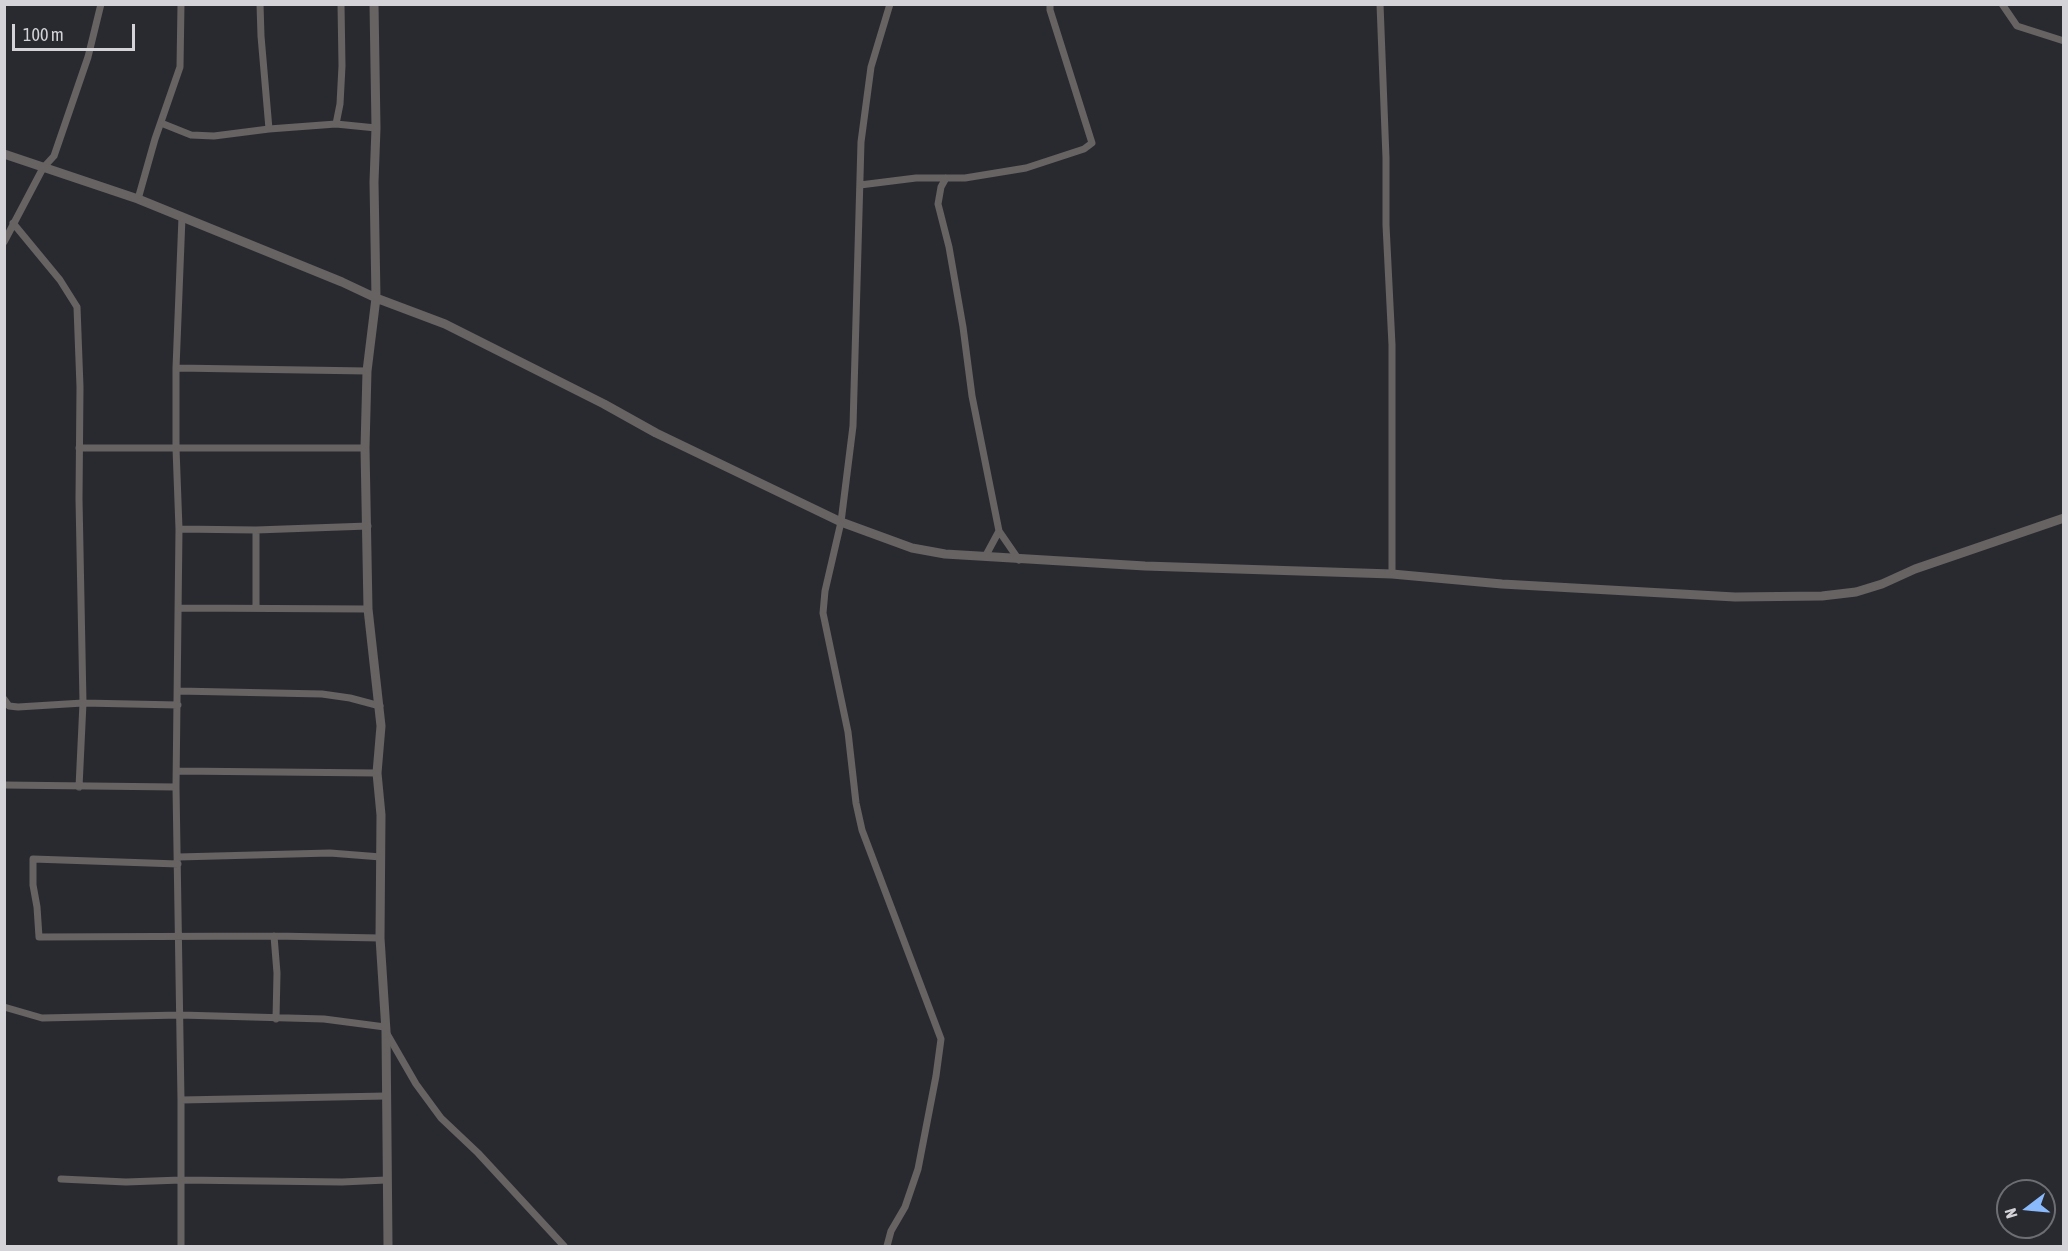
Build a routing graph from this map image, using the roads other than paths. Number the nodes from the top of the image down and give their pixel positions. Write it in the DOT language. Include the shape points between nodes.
graph roads {
  1 [pos="101,4"];
  2 [pos="181,4"];
  3 [pos="260,4"];
  4 [pos="341,4"];
  5 [pos="374,4"];
  6 [pos="890,4"];
  7 [pos="1050,4"];
  8 [pos="1380,4"];
  9 [pos="2002,4"];
  10 [pos="2064,41"];
  11 [pos="161,123"];
  12 [pos="336,124"];
  13 [pos="376,128"];
  14 [pos="269,129"];
  15 [pos="4,154"];
  16 [pos="43,168"];
  17 [pos="946,178"];
  18 [pos="860,185"];
  19 [pos="138,199"];
  20 [pos="182,217"];
  21 [pos="13,223"];
  22 [pos="4,242"];
  23 [pos="376,298"];
  24 [pos="176,368"];
  25 [pos="367,371"];
  26 [pos="79,448"];
  27 [pos="176,448"];
  28 [pos="365,448"];
  29 [pos="2064,518"];
  30 [pos="842,522"];
  31 [pos="368,526"];
  32 [pos="179,529"];
  33 [pos="256,530"];
  34 [pos="999,531"];
  35 [pos="985,557"];
  36 [pos="1019,560"];
  37 [pos="1392,574"];
  38 [pos="178,608"];
  39 [pos="256,608"];
  40 [pos="368,609"];
  41 [pos="178,691"];
  42 [pos="4,699"];
  43 [pos="83,703"];
  44 [pos="178,705"];
  45 [pos="380,706"];
  46 [pos="177,771"];
  47 [pos="377,773"];
  48 [pos="4,785"];
  49 [pos="79,787"];
  50 [pos="176,788"];
  51 [pos="381,857"];
  52 [pos="178,860"];
  53 [pos="274,936"];
  54 [pos="179,937"];
  55 [pos="380,938"];
  56 [pos="4,1007"];
  57 [pos="180,1015"];
  58 [pos="276,1019"];
  59 [pos="386,1029"];
  60 [pos="386,1096"];
  61 [pos="181,1100"];
  62 [pos="61,1179"];
  63 [pos="181,1180"];
  64 [pos="386,1180"];
  65 [pos="181,1246"];
  66 [pos="388,1246"];
  67 [pos="564,1246"];
  68 [pos="887,1246"];
  1 -- 16 [label="street" via="91,47 54,156"];
  2 -- 11 [label="street" via="180,67"];
  3 -- 14 [label="street"];
  4 -- 12 [label="street" via="342,66"];
  5 -- 13 [label="street"];
  6 -- 18 [label="street" via="871,67"];
  7 -- 17 [label="street" via="1092,143 1026,168"];
  8 -- 37 [label="street" via="1392,345"];
  9 -- 10 [label="street" via="2017,26"];
  11 -- 14 [label="street" via="191,135"];
  11 -- 19 [label="street"];
  12 -- 13 [label="street"];
  12 -- 14 [label="street"];
  13 -- 23 [label="street"];
  15 -- 16 [label="street"];
  16 -- 19 [label="street"];
  16 -- 21 [label="street"];
  17 -- 18 [label="street"];
  17 -- 34 [label="street" via="938,204"];
  18 -- 30 [label="street" via="854,426"];
  19 -- 20 [label="street"];
  20 -- 23 [label="street"];
  20 -- 24 [label="street"];
  21 -- 22 [label="street"];
  21 -- 26 [label="street" via="77,307"];
  23 -- 25 [label="street"];
  23 -- 30 [label="street" via="445,324 656,434"];
  24 -- 25 [label="street"];
  24 -- 27 [label="street"];
  25 -- 28 [label="street"];
  26 -- 27 [label="street"];
  26 -- 43 [label="street"];
  27 -- 28 [label="street"];
  27 -- 32 [label="street"];
  28 -- 31 [label="street"];
  29 -- 37 [label="street" via="1882,584 1822,596 1735,597"];
  30 -- 35 [label="street" via="912,548"];
  30 -- 68 [label="street" via="823,613 848,732 856,803 867,846 941,1038 918,1169"];
  31 -- 33 [label="street"];
  31 -- 40 [label="street"];
  32 -- 33 [label="street"];
  32 -- 38 [label="street"];
  33 -- 39 [label="street"];
  34 -- 35 [label="street"];
  34 -- 36 [label="street"];
  35 -- 36 [label="street"];
  36 -- 37 [label="street"];
  38 -- 39 [label="street"];
  38 -- 41 [label="street"];
  39 -- 40 [label="street"];
  40 -- 45 [label="street"];
  41 -- 44 [label="street"];
  41 -- 45 [label="street" via="322,694"];
  42 -- 43 [label="street" via="9,706 18,707"];
  43 -- 44 [label="street"];
  43 -- 49 [label="street"];
  44 -- 46 [label="street"];
  45 -- 47 [label="street"];
  46 -- 47 [label="street"];
  46 -- 50 [label="street"];
  47 -- 51 [label="street"];
  48 -- 49 [label="street"];
  49 -- 50 [label="street"];
  50 -- 52 [label="street"];
  51 -- 52 [label="street" via="330,853"];
  51 -- 55 [label="street"];
  52 -- 54 [label="street"];
  52 -- 54 [label="street" via="33,859 33,885 39,937"];
  53 -- 54 [label="street"];
  53 -- 55 [label="street"];
  53 -- 58 [label="street"];
  54 -- 57 [label="street"];
  55 -- 59 [label="street"];
  56 -- 57 [label="street" via="42,1018"];
  57 -- 58 [label="street"];
  57 -- 61 [label="street"];
  58 -- 59 [label="street" via="324,1019"];
  59 -- 60 [label="street"];
  59 -- 67 [label="street" via="441,1118"];
  60 -- 61 [label="street"];
  60 -- 64 [label="street"];
  61 -- 63 [label="street"];
  62 -- 63 [label="street"];
  63 -- 64 [label="street"];
  63 -- 65 [label="street"];
  64 -- 66 [label="street"];
}
